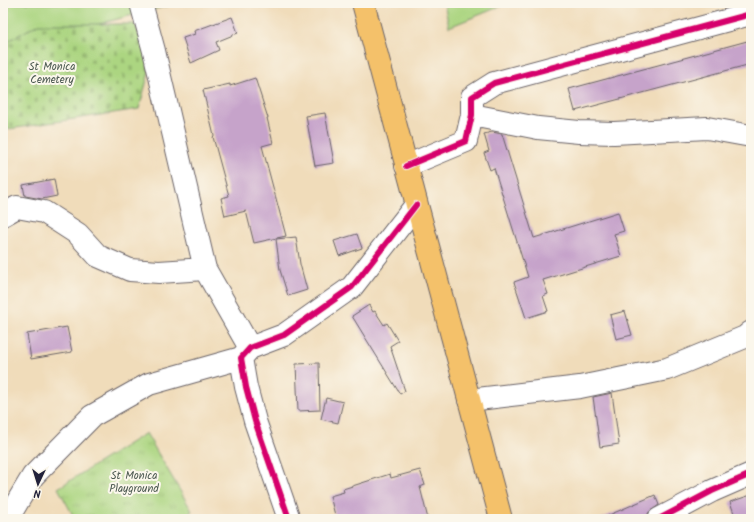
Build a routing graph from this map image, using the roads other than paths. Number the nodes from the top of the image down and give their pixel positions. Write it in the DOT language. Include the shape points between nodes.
graph roads {
  1 [pos="141,3"];
  2 [pos="363,3"];
  3 [pos="751,14"];
  4 [pos="472,115"];
  5 [pos="751,136"];
  6 [pos="406,166"];
  7 [pos="416,204"];
  8 [pos="3,215"];
  9 [pos="205,269"];
  10 [pos="751,332"];
  11 [pos="246,353"];
  12 [pos="469,400"];
  13 [pos="751,474"];
  14 [pos="10,519"];
  15 [pos="289,519"];
  16 [pos="501,519"];
  17 [pos="659,519"];
  1 -- 9 [label="street"];
  2 -- 6 [label="highway"];
  3 -- 4 [label="street" via="494,83 472,97"];
  4 -- 5 [label="street" via="538,128 579,132 614,133 707,128"];
  4 -- 6 [label="street" via="466,141"];
  6 -- 7 [label="highway"];
  7 -- 11 [label="street" via="352,287 284,335"];
  7 -- 12 [label="highway"];
  8 -- 9 [label="street" via="17,207 44,212 78,234 98,256 130,270 159,272"];
  9 -- 11 [label="street"];
  10 -- 12 [label="street" via="745,337 668,369 580,387"];
  11 -- 14 [label="street" via="148,384 92,416 33,476 12,511"];
  11 -- 15 [label="street" via="246,387 255,422"];
  12 -- 16 [label="highway"];
  13 -- 17 [label="street"];
}
